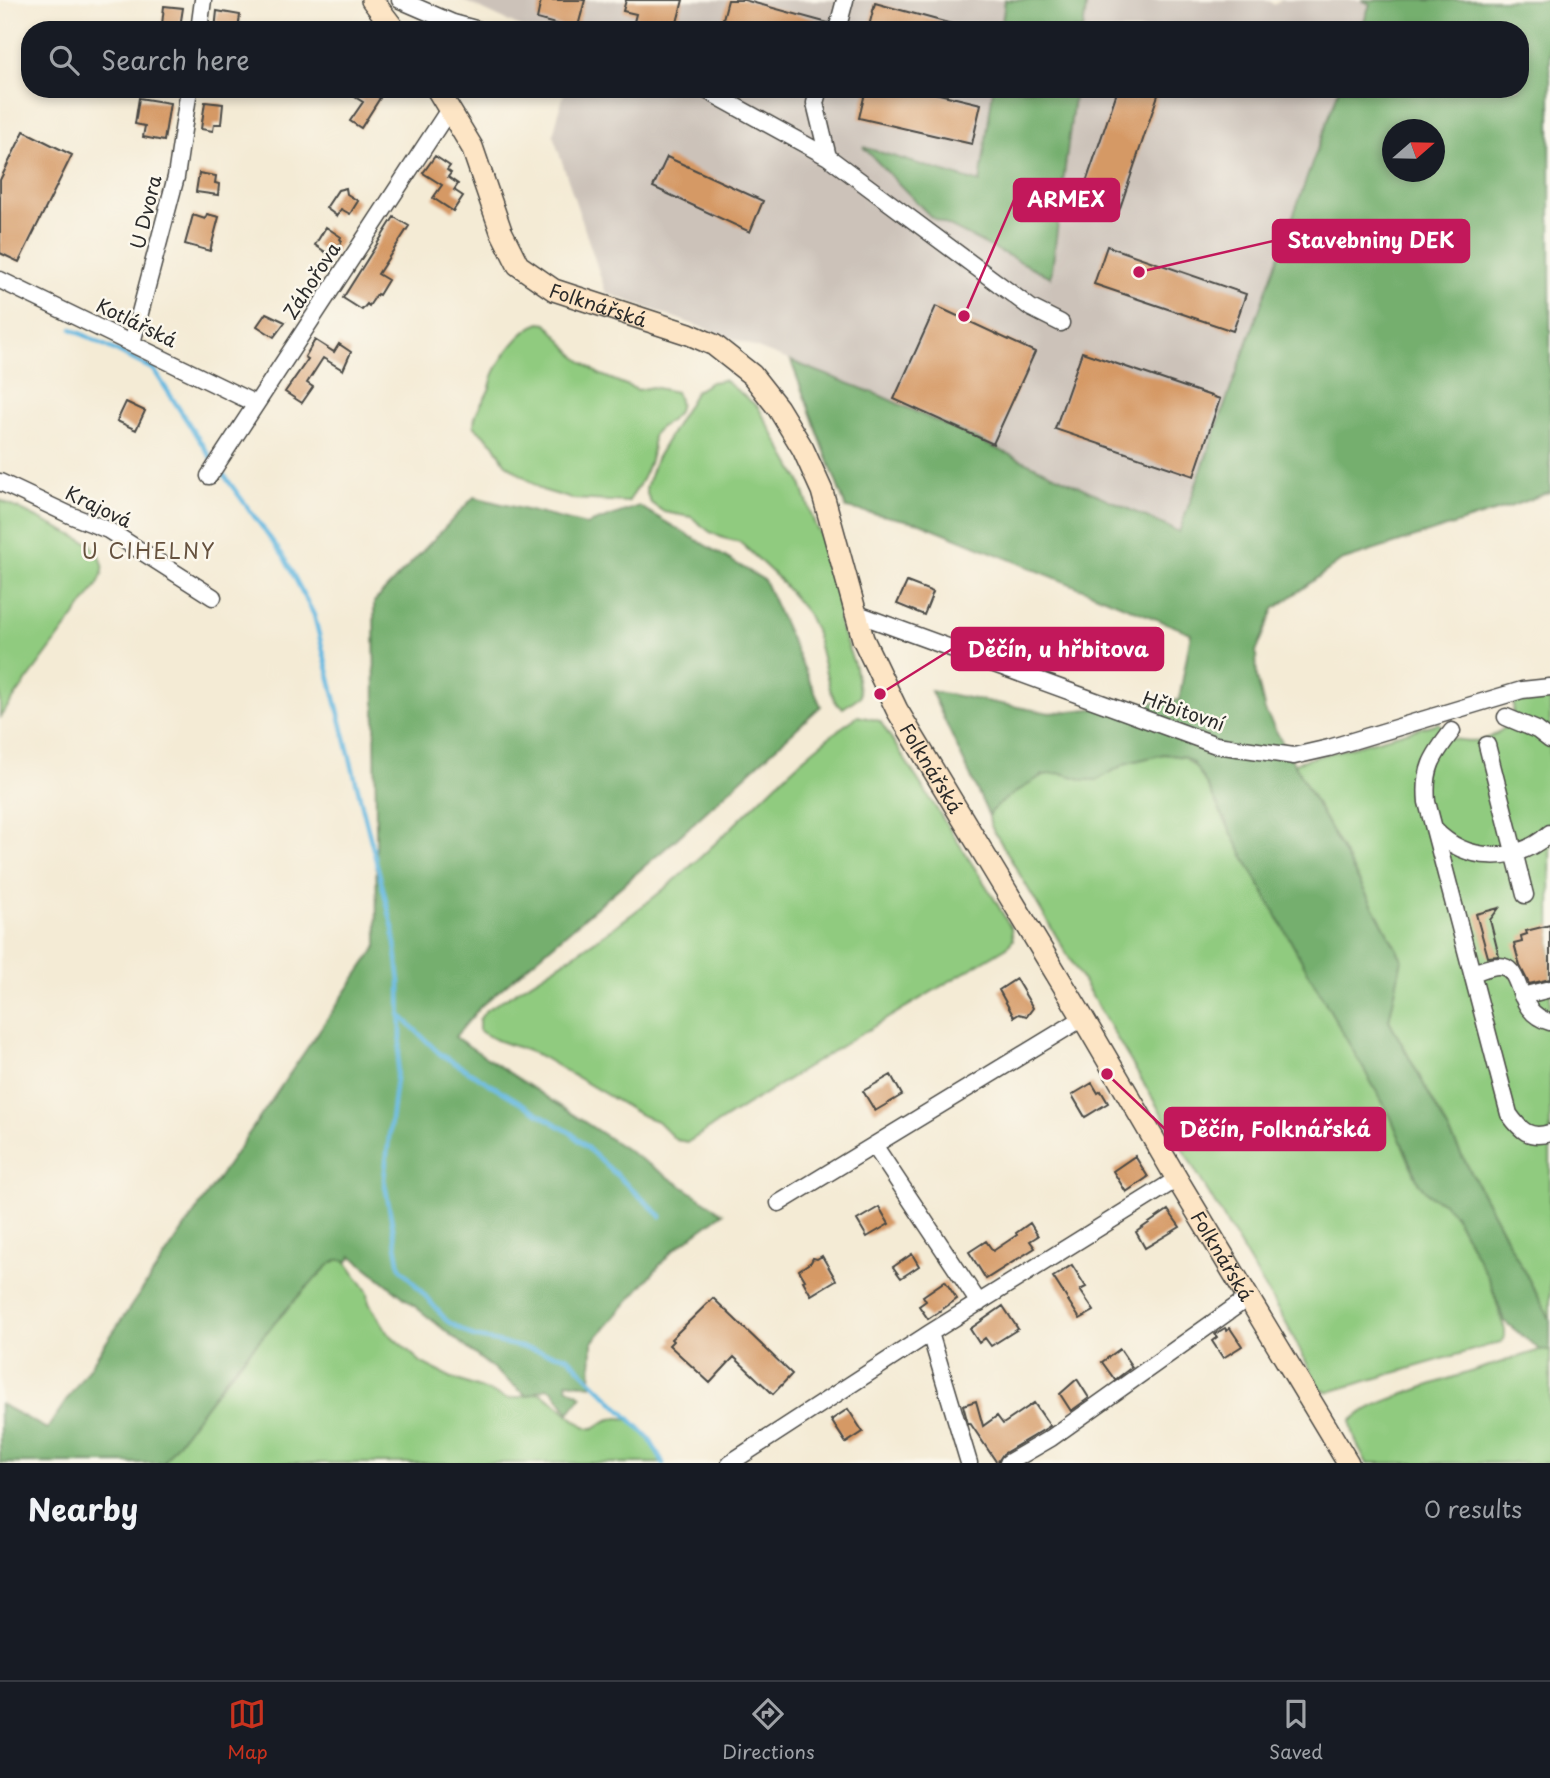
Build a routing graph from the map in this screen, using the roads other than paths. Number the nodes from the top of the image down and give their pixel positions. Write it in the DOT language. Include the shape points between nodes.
graph roads {
  1 [pos="203,0"];
  2 [pos="372,0"];
  3 [pos="400,0"];
  4 [pos="845,0"];
  5 [pos="200,21"];
  6 [pos="388,21"];
  7 [pos="448,21"];
  8 [pos="839,21"];
  9 [pos="188,98"];
  10 [pos="443,98"];
  11 [pos="720,98"];
  12 [pos="817,98"];
  13 [pos="450,108"];
  14 [pos="828,157"];
  15 [pos="0,280"];
  16 [pos="1061,323"];
  17 [pos="132,343"];
  18 [pos="256,404"];
  19 [pos="209,476"];
  20 [pos="0,482"];
  21 [pos="213,597"];
  22 [pos="855,613"];
  23 [pos="1550,687"];
  24 [pos="1506,717"];
  25 [pos="1452,731"];
  26 [pos="1550,740"];
  27 [pos="1487,745"];
  28 [pos="1434,829"];
  29 [pos="1550,833"];
  30 [pos="1515,853"];
  31 [pos="1525,895"];
  32 [pos="1472,973"];
  33 [pos="1550,989"];
  34 [pos="1522,996"];
  35 [pos="1083,1018"];
  36 [pos="1550,1022"];
  37 [pos="1550,1133"];
  38 [pos="874,1145"];
  39 [pos="1177,1179"];
  40 [pos="779,1203"];
  41 [pos="1249,1297"];
  42 [pos="979,1303"];
  43 [pos="930,1334"];
  44 [pos="730,1463"];
  45 [pos="969,1463"];
  46 [pos="1008,1463"];
  47 [pos="1349,1463"];
  1 -- 5 [label="street"];
  2 -- 6 [label="street"];
  3 -- 7 [label="street"];
  4 -- 8 [label="street"];
  9 -- 17 [label="street, U Dvora" via="176,177"];
  10 -- 13 [label="street, Folknářská"];
  11 -- 14 [label="street"];
  12 -- 14 [label="street"];
  13 -- 18 [label="street, Záhořova"];
  13 -- 22 [label="street, Folknářská" via="472,147 518,265 554,290 702,339 740,363 764,388 803,449 822,491"];
  14 -- 16 [label="street" via="1031,308"];
  15 -- 17 [label="street, Kotlářská"];
  17 -- 18 [label="street, Kotlářská"];
  18 -- 19 [label="street, Záhořova"];
  20 -- 21 [label="street, Krajová" via="108,530"];
  22 -- 23 [label="street, Hřbitovní" via="1216,745 1294,756"];
  22 -- 35 [label="street, Folknářská" via="874,666 897,710"];
  24 -- 26 [label="street"];
  25 -- 28 [label="street" via="1434,755 1425,782"];
  27 -- 30 [label="street"];
  28 -- 30 [label="street" via="1453,845 1476,854"];
  28 -- 32 [label="street"];
  29 -- 30 [label="street"];
  30 -- 31 [label="street"];
  32 -- 34 [label="street" via="1506,967 1516,976"];
  32 -- 37 [label="street" via="1509,1114 1526,1132 1537,1137"];
  33 -- 34 [label="street"];
  34 -- 36 [label="street" via="1532,1014"];
  35 -- 38 [label="street"];
  35 -- 39 [label="street, Folknářská"];
  38 -- 40 [label="street"];
  38 -- 42 [label="street"];
  39 -- 41 [label="street, Folknářská"];
  39 -- 42 [label="street"];
  41 -- 46 [label="street"];
  41 -- 47 [label="street, Folknářská"];
  42 -- 43 [label="street"];
  43 -- 44 [label="street"];
  43 -- 45 [label="street"];
}
